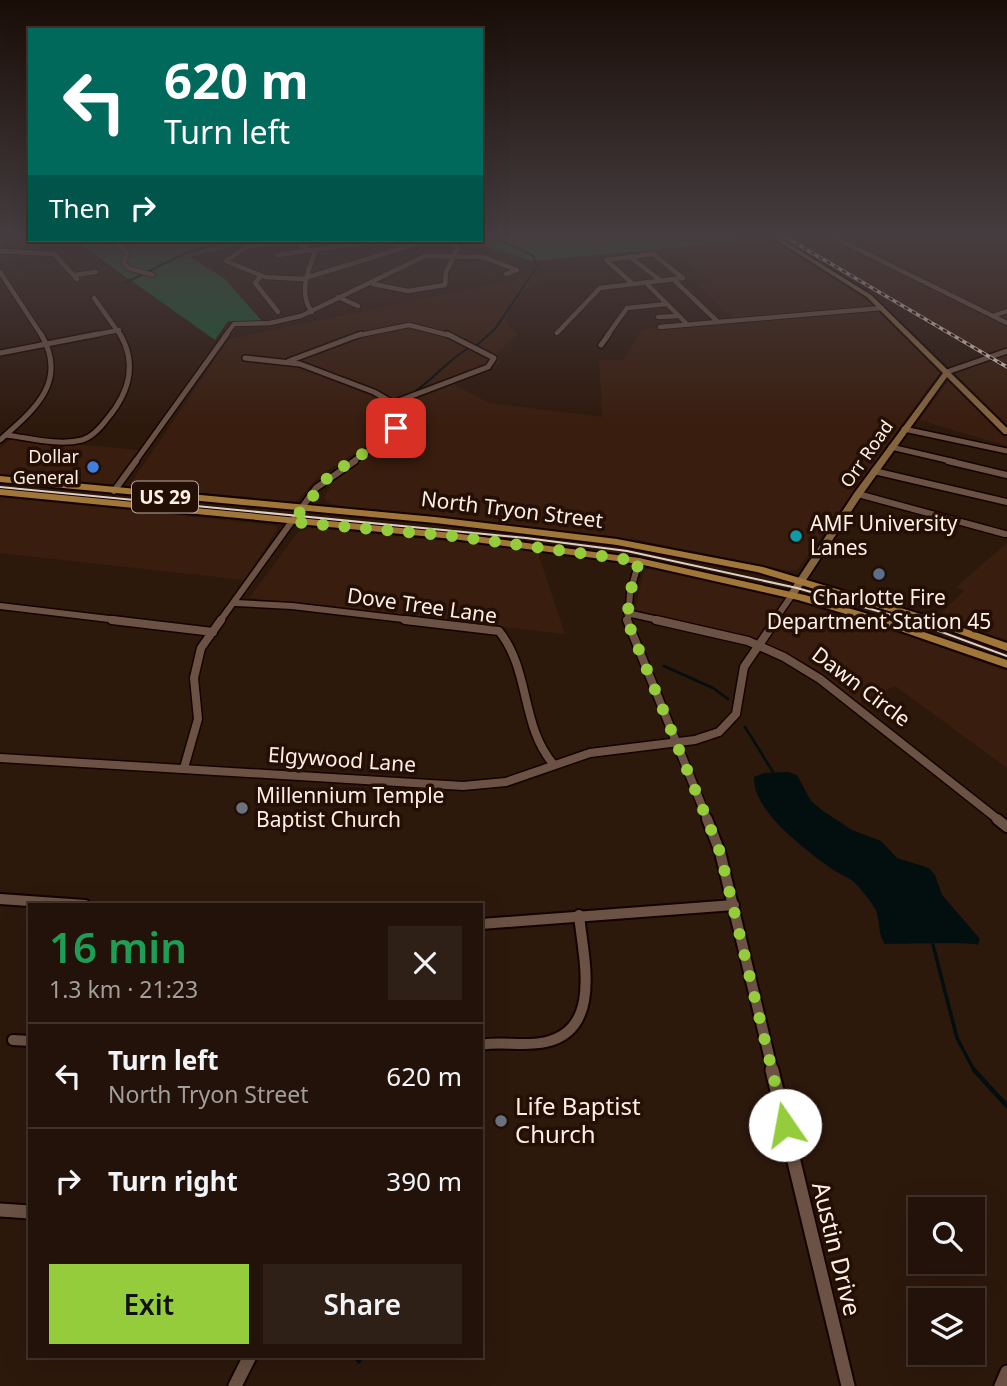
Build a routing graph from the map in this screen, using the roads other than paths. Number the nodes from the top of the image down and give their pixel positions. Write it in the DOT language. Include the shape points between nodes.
graph roads {
  1 [pos="94,298"];
  2 [pos="17,299"];
  3 [pos="267,299"];
  4 [pos="307,299"];
  5 [pos="335,299"];
  6 [pos="342,299"];
  7 [pos="590,299"];
  8 [pos="662,299"];
  9 [pos="694,299"];
  10 [pos="871,299"];
  11 [pos="958,299"];
  12 [pos="667,304"];
  13 [pos="358,306"];
  14 [pos="882,308"];
  15 [pos="1007,311"];
  16 [pos="278,312"];
  17 [pos="312,312"];
  18 [pos="679,316"];
  19 [pos="993,316"];
  20 [pos="658,317"];
  21 [pos="718,322"];
  22 [pos="1007,323"];
  23 [pos="688,325"];
  24 [pos="660,327"];
  25 [pos="119,330"];
  26 [pos="557,333"];
  27 [pos="47,344"];
  28 [pos="601,345"];
  29 [pos="1007,351"];
  30 [pos="0,353"];
  31 [pos="245,358"];
  32 [pos="289,362"];
  33 [pos="947,372"];
  34 [pos="393,403"];
  35 [pos="904,429"];
  36 [pos="1007,432"];
  37 [pos="6,435"];
  38 [pos="0,440"];
  39 [pos="891,447"];
  40 [pos="1007,451"];
  41 [pos="874,471"];
  42 [pos="1007,475"];
  43 [pos="0,479"];
  44 [pos="114,491"];
  45 [pos="0,492"];
  46 [pos="858,494"];
  47 [pos="1007,502"];
  48 [pos="302,508"];
  49 [pos="292,522"];
  50 [pos="1005,534"];
  51 [pos="639,561"];
  52 [pos="802,581"];
  53 [pos="792,595"];
  54 [pos="236,603"];
  55 [pos="0,606"];
  56 [pos="627,613"];
  57 [pos="213,632"];
  58 [pos="759,645"];
  59 [pos="1007,647"];
  60 [pos="1007,664"];
  61 [pos="677,743"];
  62 [pos="0,758"];
  63 [pos="554,765"];
  64 [pos="184,768"];
  65 [pos="1007,827"];
  66 [pos="0,899"];
  67 [pos="57,903"];
  68 [pos="734,905"];
  69 [pos="579,915"];
  70 [pos="483,924"];
  71 [pos="13,1040"];
  72 [pos="28,1041"];
  73 [pos="483,1045"];
  74 [pos="0,1210"];
  75 [pos="28,1212"];
  76 [pos="249,1358"];
  77 [pos="1007,1372"];
  78 [pos="235,1386"];
  79 [pos="848,1386"];
  80 [pos="1001,1386"];
  1 -- 25 [label="street"];
  2 -- 27 [label="street"];
  3 -- 16 [label="street"];
  4 -- 17 [label="street"];
  5 -- 17 [label="street"];
  6 -- 13 [label="street"];
  7 -- 26 [label="street"];
  8 -- 12 [label="street"];
  9 -- 21 [label="street"];
  10 -- 14 [label="street"];
  11 -- 19 [label="street"];
  12 -- 18 [label="street"];
  12 -- 28 [label="street" via="627,307"];
  14 -- 21 [label="street"];
  14 -- 33 [label="street"];
  15 -- 19 [label="street"];
  17 -- 44 [label="street" via="282,321 234,324"];
  18 -- 20 [label="street"];
  18 -- 23 [label="street"];
  19 -- 22 [label="street"];
  21 -- 23 [label="street"];
  23 -- 24 [label="street"];
  25 -- 27 [label="street"];
  25 -- 37 [label="street" via="131,354 129,383 93,434 80,440"];
  27 -- 30 [label="street"];
  27 -- 37 [label="street" via="54,365 48,389 31,413"];
  29 -- 33 [label="street"];
  31 -- 32 [label="street"];
  32 -- 34 [label="street"];
  32 -- 34 [label="street" via="322,347 405,325 428,328 494,358 488,367"];
  33 -- 35 [label="street, Orr Road"];
  33 -- 36 [label="street"];
  34 -- 48 [label="street" via="399,414 395,430 329,476"];
  35 -- 39 [label="street, Orr Road"];
  35 -- 40 [label="street"];
  37 -- 38 [label="street"];
  39 -- 41 [label="street, Orr Road"];
  39 -- 42 [label="street"];
  41 -- 46 [label="street, Orr Road"];
  41 -- 47 [label="street"];
  43 -- 44 [label="main road, North Tryon Street / US 29"];
  44 -- 48 [label="main road, North Tryon Street / US 29"];
  45 -- 49 [label="main road, North Tryon Street / US 29"];
  46 -- 50 [label="street"];
  46 -- 52 [label="street, Orr Road"];
  48 -- 49 [label="street"];
  48 -- 52 [label="main road, North Tryon Street / US 29" via="617,542"];
  49 -- 51 [label="main road, North Tryon Street / US 29" via="453,536"];
  49 -- 54 [label="street"];
  51 -- 53 [label="main road, North Tryon Street / US 29"];
  51 -- 56 [label="street, Austin Drive"];
  52 -- 53 [label="street, Orr Road"];
  52 -- 59 [label="main road, North Tryon Street / US 29"];
  53 -- 58 [label="street, Orr Road"];
  53 -- 60 [label="main road, North Tryon Street / US 29"];
  54 -- 57 [label="street"];
  54 -- 63 [label="street, Dove Tree Lane" via="499,631 511,646 537,749"];
  55 -- 57 [label="street"];
  56 -- 58 [label="street, Dawn Circle"];
  56 -- 61 [label="street, Austin Drive"];
  57 -- 64 [label="street" via="201,648 195,668 198,719"];
  58 -- 61 [label="street, Orr Road" via="744,667 736,714 730,723 709,736"];
  58 -- 65 [label="street, Dawn Circle" via="820,679"];
  61 -- 63 [label="street, Elgywood Lane" via="590,753"];
  61 -- 68 [label="street, Austin Drive" via="716,841"];
  62 -- 64 [label="street, Elgywood Lane"];
  63 -- 64 [label="street, Elgywood Lane" via="506,782 471,786"];
  66 -- 67 [label="street"];
  68 -- 69 [label="street"];
  68 -- 79 [label="street, Austin Drive"];
  69 -- 70 [label="street"];
  69 -- 73 [label="street" via="586,1001 577,1025 543,1043"];
  71 -- 72 [label="street"];
  74 -- 75 [label="street"];
  76 -- 78 [label="street"];
  77 -- 80 [label="street"];
}
